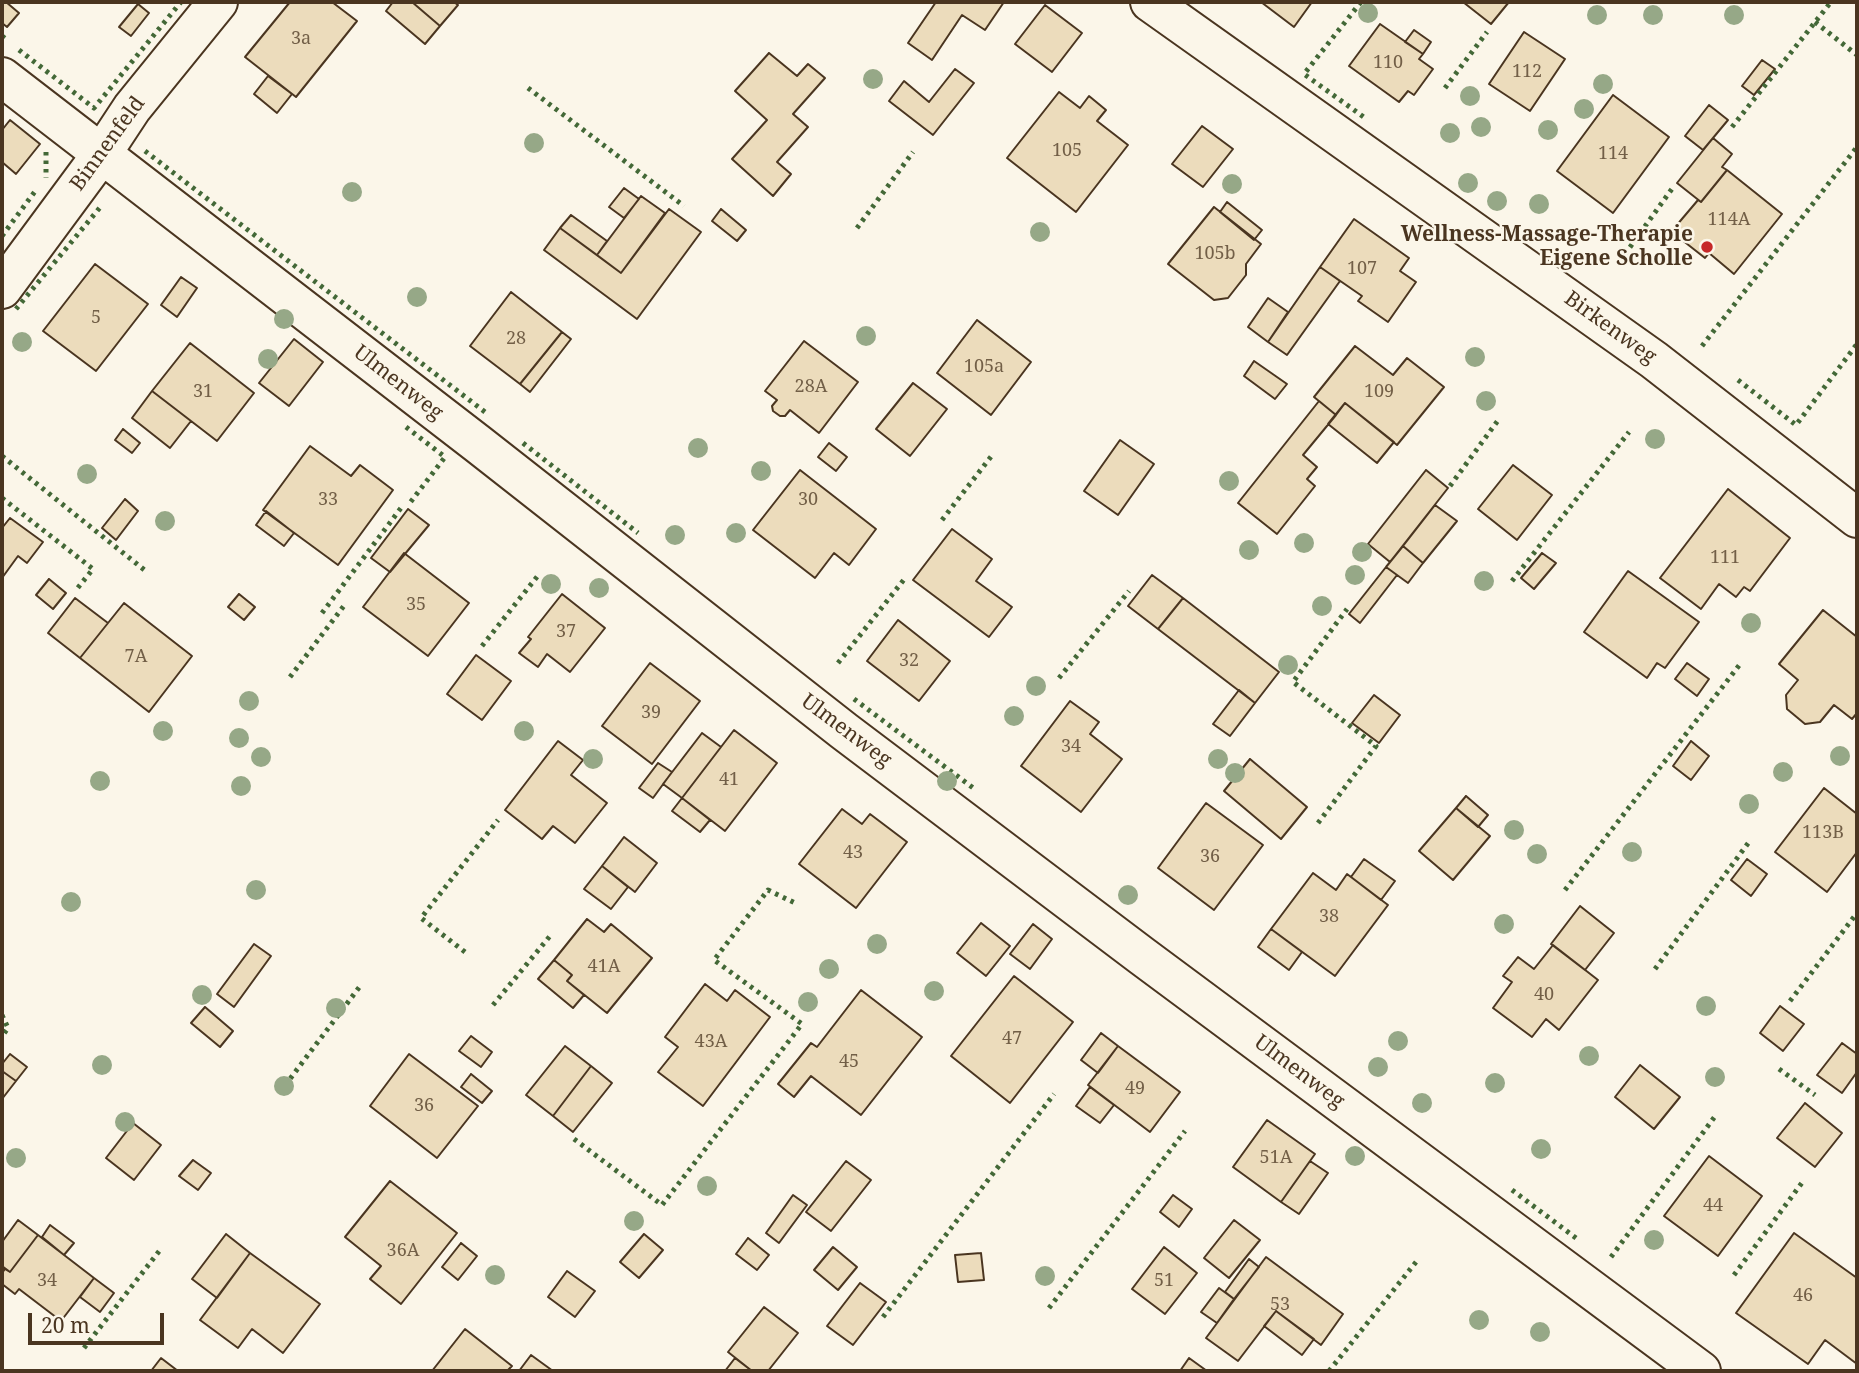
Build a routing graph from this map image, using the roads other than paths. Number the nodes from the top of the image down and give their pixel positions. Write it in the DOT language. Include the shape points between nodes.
graph roads {
  1 [pos="218,2"];
  2 [pos="1150,2"];
  3 [pos="2,77"];
  4 [pos="101,155"];
  5 [pos="2,289"];
  6 [pos="1857,518"];
  7 [pos="1701,1371"];
  1 -- 4 [label="street, Binnenfeld" via="132,108"];
  2 -- 6 [label="street, Birkenweg" via="1654,360"];
  3 -- 4 [label="street, Ulmenweg"];
  4 -- 5 [label="street, Binnenfeld"];
  4 -- 7 [label="street, Ulmenweg" via="844,731"];
}
